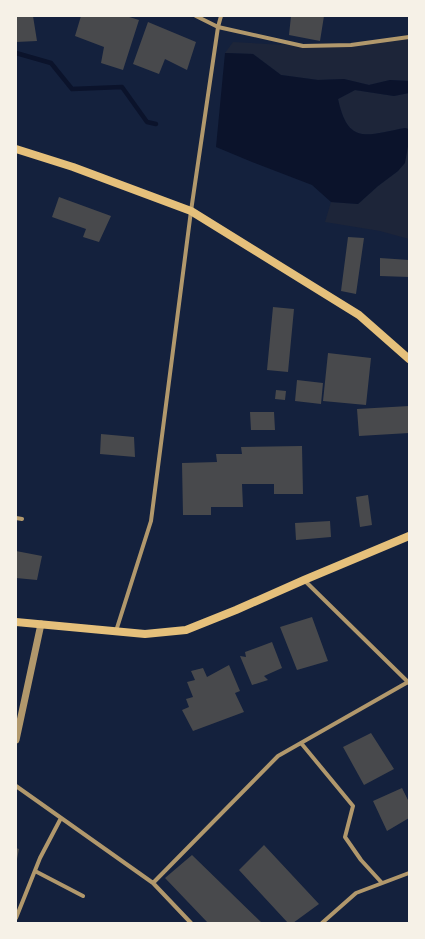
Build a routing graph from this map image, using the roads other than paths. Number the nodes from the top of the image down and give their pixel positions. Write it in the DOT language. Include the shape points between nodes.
graph roads {
  1 [pos="196,16"];
  2 [pos="221,16"];
  3 [pos="218,27"];
  4 [pos="409,37"];
  5 [pos="16,149"];
  6 [pos="191,211"];
  7 [pos="409,359"];
  8 [pos="16,518"];
  9 [pos="22,519"];
  10 [pos="409,536"];
  11 [pos="304,580"];
  12 [pos="16,622"];
  13 [pos="41,624"];
  14 [pos="116,631"];
  15 [pos="409,683"];
  16 [pos="16,740"];
  17 [pos="301,744"];
  18 [pos="16,786"];
  19 [pos="61,818"];
  20 [pos="35,871"];
  21 [pos="409,872"];
  22 [pos="153,883"];
  23 [pos="382,883"];
  24 [pos="83,896"];
  25 [pos="16,918"];
  26 [pos="191,923"];
  27 [pos="322,923"];
  1 -- 3 [label="street"];
  2 -- 3 [label="street"];
  3 -- 4 [label="street" via="303,46 351,45"];
  3 -- 6 [label="street"];
  5 -- 6 [label="main road" via="73,167"];
  6 -- 7 [label="main road" via="359,315"];
  6 -- 14 [label="street" via="151,521"];
  8 -- 9 [label="street"];
  10 -- 11 [label="main road"];
  11 -- 14 [label="main road" via="186,630 145,634"];
  11 -- 15 [label="street"];
  12 -- 13 [label="main road"];
  13 -- 14 [label="main road"];
  13 -- 16 [label="street"];
  15 -- 17 [label="street"];
  17 -- 22 [label="street" via="278,756"];
  17 -- 23 [label="street" via="353,806 345,837 360,860"];
  18 -- 19 [label="street"];
  19 -- 20 [label="street"];
  19 -- 22 [label="street"];
  20 -- 24 [label="street"];
  20 -- 25 [label="street"];
  21 -- 23 [label="street"];
  22 -- 26 [label="street"];
  23 -- 27 [label="street" via="356,893"];
}
